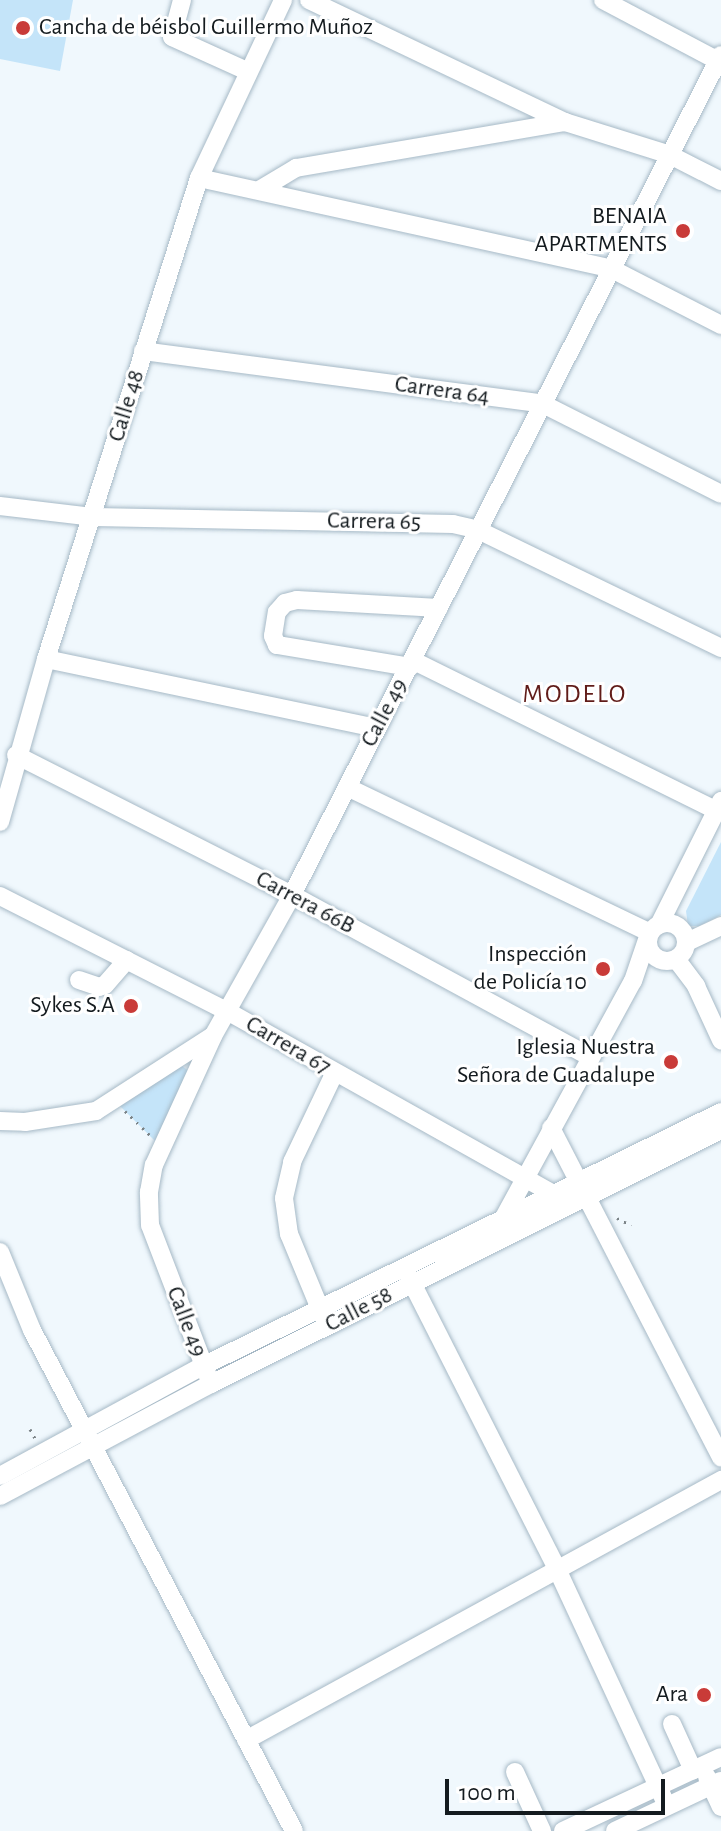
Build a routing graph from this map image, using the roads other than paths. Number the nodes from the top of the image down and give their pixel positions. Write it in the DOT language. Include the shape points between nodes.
graph roads {
  1 [pos="182,0"];
  2 [pos="283,0"];
  3 [pos="309,0"];
  4 [pos="603,0"];
  5 [pos="720,58"];
  6 [pos="247,71"];
  7 [pos="565,122"];
  8 [pos="670,155"];
  9 [pos="199,178"];
  10 [pos="721,181"];
  11 [pos="261,189"];
  12 [pos="612,269"];
  13 [pos="721,325"];
  14 [pos="143,351"];
  15 [pos="543,404"];
  16 [pos="721,494"];
  17 [pos="0,506"];
  18 [pos="94,517"];
  19 [pos="478,530"];
  20 [pos="439,608"];
  21 [pos="721,648"];
  22 [pos="46,659"];
  23 [pos="411,663"];
  24 [pos="377,728"];
  25 [pos="16,755"];
  26 [pos="347,787"];
  27 [pos="719,805"];
  28 [pos="0,822"];
  29 [pos="680,886"];
  30 [pos="292,895"];
  31 [pos="0,896"];
  32 [pos="721,926"];
  33 [pos="653,932"];
  34 [pos="680,948"];
  35 [pos="127,960"];
  36 [pos="79,980"];
  37 [pos="633,981"];
  38 [pos="227,1011"];
  39 [pos="213,1036"];
  40 [pos="721,1040"];
  41 [pos="590,1057"];
  42 [pos="334,1074"];
  43 [pos="721,1112"];
  44 [pos="0,1121"];
  45 [pos="551,1128"];
  46 [pos="721,1130"];
  47 [pos="525,1178"];
  48 [pos="553,1194"];
  49 [pos="580,1194"];
  50 [pos="502,1219"];
  51 [pos="0,1252"];
  52 [pos="408,1276"];
  53 [pos="320,1308"];
  54 [pos="328,1326"];
  55 [pos="203,1366"];
  56 [pos="211,1384"];
  57 [pos="87,1439"];
  58 [pos="721,1458"];
  59 [pos="0,1476"];
  60 [pos="721,1480"];
  61 [pos="0,1496"];
  62 [pos="557,1569"];
  63 [pos="672,1724"];
  64 [pos="246,1740"];
  65 [pos="721,1757"];
  66 [pos="698,1768"];
  67 [pos="515,1772"];
  68 [pos="716,1783"];
  69 [pos="659,1787"];
  70 [pos="667,1806"];
  71 [pos="721,1807"];
  72 [pos="570,1830"];
  73 [pos="294,1831"];
  74 [pos="542,1831"];
  75 [pos="615,1831"];
  1 -- 6 [label="street" via="172,37"];
  2 -- 6 [label="street, Calle 48"];
  3 -- 7 [label="street"];
  4 -- 5 [label="street"];
  5 -- 8 [label="street, Calle 49"];
  6 -- 9 [label="street, Calle 48"];
  7 -- 8 [label="street"];
  7 -- 11 [label="street" via="296,168"];
  8 -- 10 [label="street"];
  8 -- 12 [label="street, Calle 49"];
  9 -- 11 [label="street"];
  9 -- 14 [label="street, Calle 48"];
  11 -- 12 [label="street"];
  12 -- 13 [label="street"];
  12 -- 15 [label="street, Calle 49"];
  14 -- 15 [label="street, Carrera 64"];
  14 -- 18 [label="street, Calle 48"];
  15 -- 16 [label="street, Carrera 64"];
  15 -- 19 [label="street, Calle 49"];
  17 -- 18 [label="street, Carrera 65"];
  18 -- 19 [label="street, Carrera 65" via="453,524"];
  18 -- 22 [label="street, Calle 48"];
  19 -- 20 [label="street, Calle 49"];
  19 -- 21 [label="street, Carrera 65"];
  20 -- 23 [label="street, Calle 49"];
  20 -- 23 [label="street" via="297,600 277,612 277,645"];
  22 -- 24 [label="street"];
  22 -- 25 [label="street, Calle 48"];
  23 -- 24 [label="street, Calle 49"];
  23 -- 27 [label="street"];
  24 -- 26 [label="street, Calle 49"];
  25 -- 28 [label="street, Calle 48"];
  25 -- 30 [label="street, Carrera 66B"];
  26 -- 30 [label="street, Calle 49"];
  26 -- 33 [label="street"];
  27 -- 29 [label="street"];
  29 -- 33 [label="street"];
  29 -- 34 [label="street"];
  30 -- 38 [label="street, Calle 49"];
  30 -- 41 [label="street, Carrera 66B"];
  31 -- 35 [label="street, Carrera 67"];
  32 -- 34 [label="street"];
  33 -- 34 [label="street" via="670,923"];
  33 -- 34 [label="street" via="652,954"];
  33 -- 37 [label="street"];
  34 -- 37 [label="street"];
  34 -- 40 [label="street"];
  35 -- 36 [label="street" via="105,985"];
  35 -- 38 [label="street, Carrera 67"];
  37 -- 41 [label="street"];
  38 -- 39 [label="street, Calle 49"];
  38 -- 42 [label="street, Carrera 67"];
  39 -- 44 [label="street" via="115,1101 73,1117"];
  39 -- 55 [label="street, Calle 49" via="162,1148 149,1192 150,1225"];
  41 -- 45 [label="street"];
  42 -- 47 [label="street, Carrera 67"];
  42 -- 53 [label="street" via="292,1162 284,1198 289,1234"];
  43 -- 49 [label="street, Calle 58"];
  45 -- 47 [label="street"];
  45 -- 49 [label="street"];
  46 -- 49 [label="street, Calle 58"];
  47 -- 48 [label="street, Carrera 67"];
  47 -- 50 [label="street"];
  48 -- 49 [label="street, Carrera 67"];
  48 -- 50 [label="street, Calle 58"];
  49 -- 52 [label="street, Calle 58"];
  49 -- 58 [label="street"];
  50 -- 52 [label="street, Calle 58"];
  51 -- 57 [label="street" via="19,1304"];
  52 -- 53 [label="street, Calle 58"];
  52 -- 54 [label="street, Calle 58"];
  52 -- 62 [label="street"];
  53 -- 54 [label="street"];
  53 -- 55 [label="street, Calle 58"];
  54 -- 56 [label="street, Calle 58"];
  55 -- 56 [label="street, Calle 49"];
  55 -- 57 [label="street, Calle 58"];
  56 -- 57 [label="street, Calle 58"];
  57 -- 59 [label="street, Calle 58"];
  57 -- 61 [label="street, Calle 58"];
  57 -- 64 [label="street"];
  60 -- 62 [label="street"];
  62 -- 64 [label="street"];
  62 -- 69 [label="street"];
  63 -- 66 [label="street"];
  64 -- 73 [label="street"];
  65 -- 66 [label="street"];
  66 -- 68 [label="street"];
  66 -- 69 [label="street"];
  67 -- 74 [label="street"];
  68 -- 70 [label="street"];
  68 -- 71 [label="street"];
  69 -- 70 [label="street"];
  69 -- 72 [label="street"];
  70 -- 75 [label="street"];
}
